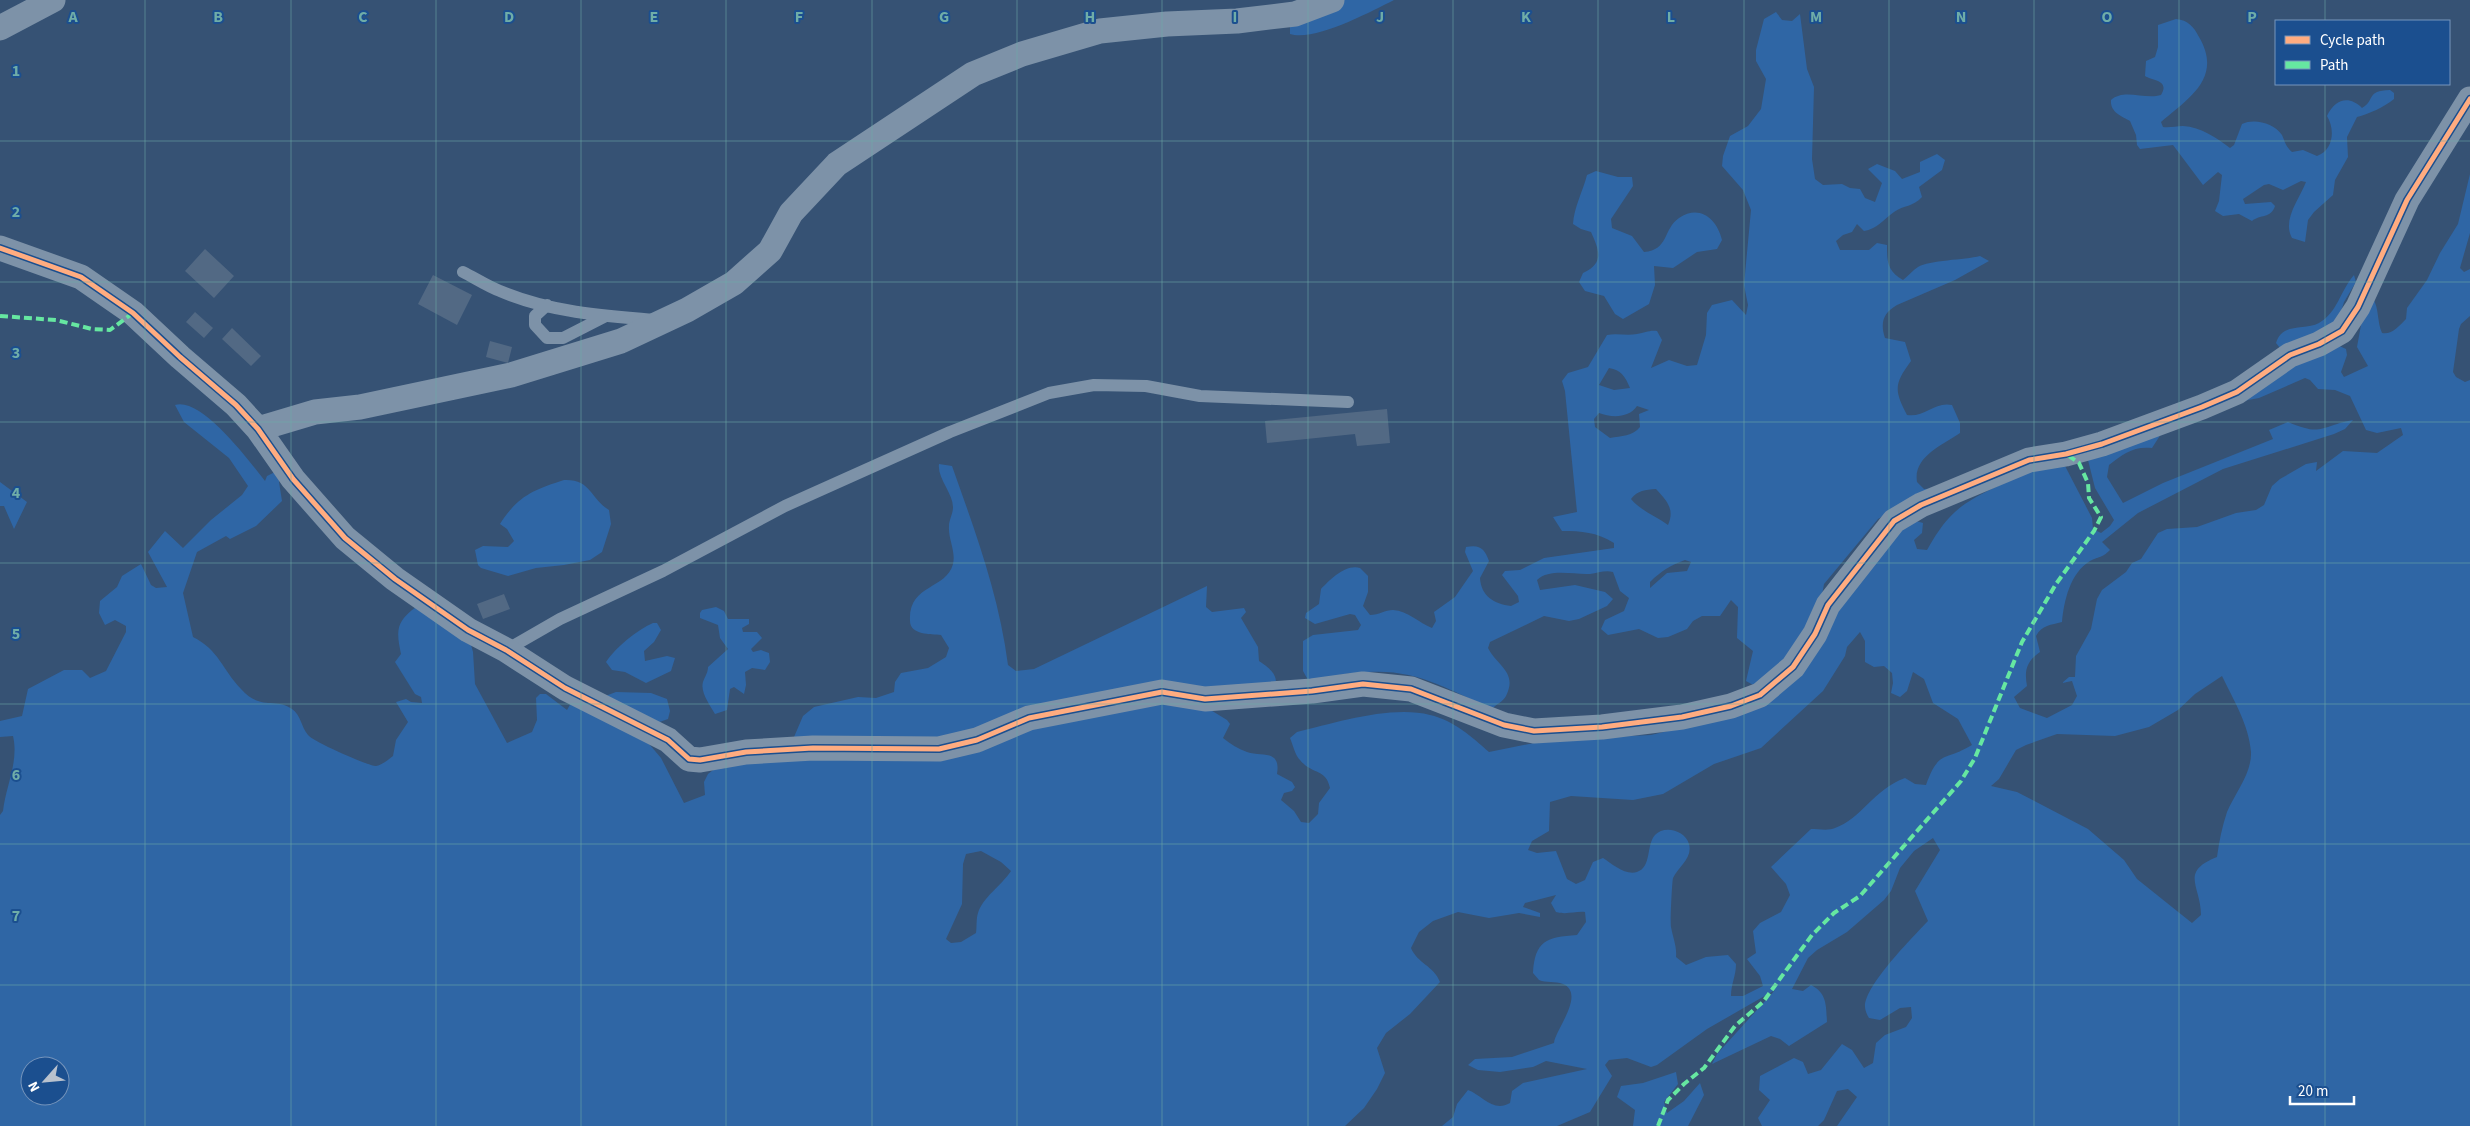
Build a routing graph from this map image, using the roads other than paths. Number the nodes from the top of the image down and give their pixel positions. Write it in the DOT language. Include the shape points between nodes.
graph roads {
  1 [pos="53,0"];
  2 [pos="1332,0"];
  3 [pos="0,28"];
  4 [pos="2470,99"];
  5 [pos="0,248"];
  6 [pos="463,272"];
  7 [pos="547,305"];
  8 [pos="605,316"];
  9 [pos="665,320"];
  10 [pos="1348,402"];
  11 [pos="258,429"];
  12 [pos="506,650"];
  1 -- 3 [label="street"];
  2 -- 9 [label="street" via="1295,14 1100,31 1022,54 973,74 837,164 791,213 770,251 734,283"];
  4 -- 12 [label="street" via="2407,200 2358,306 2342,331 2290,355 2236,392 2202,407 2102,444 2029,460 1921,505 1894,521 1828,605 1815,634 1793,667 1760,695 1731,706 1673,718 1534,731 1504,725 1411,690 1363,684 1205,699 1162,692 1029,718 977,740 939,748 813,748 746,752 700,760 689,759 668,740 565,688"];
  5 -- 11 [label="street" via="81,277 133,313"];
  6 -- 7 [label="lane" via="500,291"];
  7 -- 8 [label="lane"];
  7 -- 8 [label="lane" via="535,316 535,325 547,338 564,338"];
  8 -- 9 [label="lane"];
  9 -- 11 [label="street" via="621,341 511,375 360,407 315,412"];
  10 -- 12 [label="lane" via="1200,396 1146,386 1094,385 1049,392 950,432 785,506 663,572 560,619"];
  11 -- 12 [label="street" via="293,478 345,538 395,579 468,630"];
}
